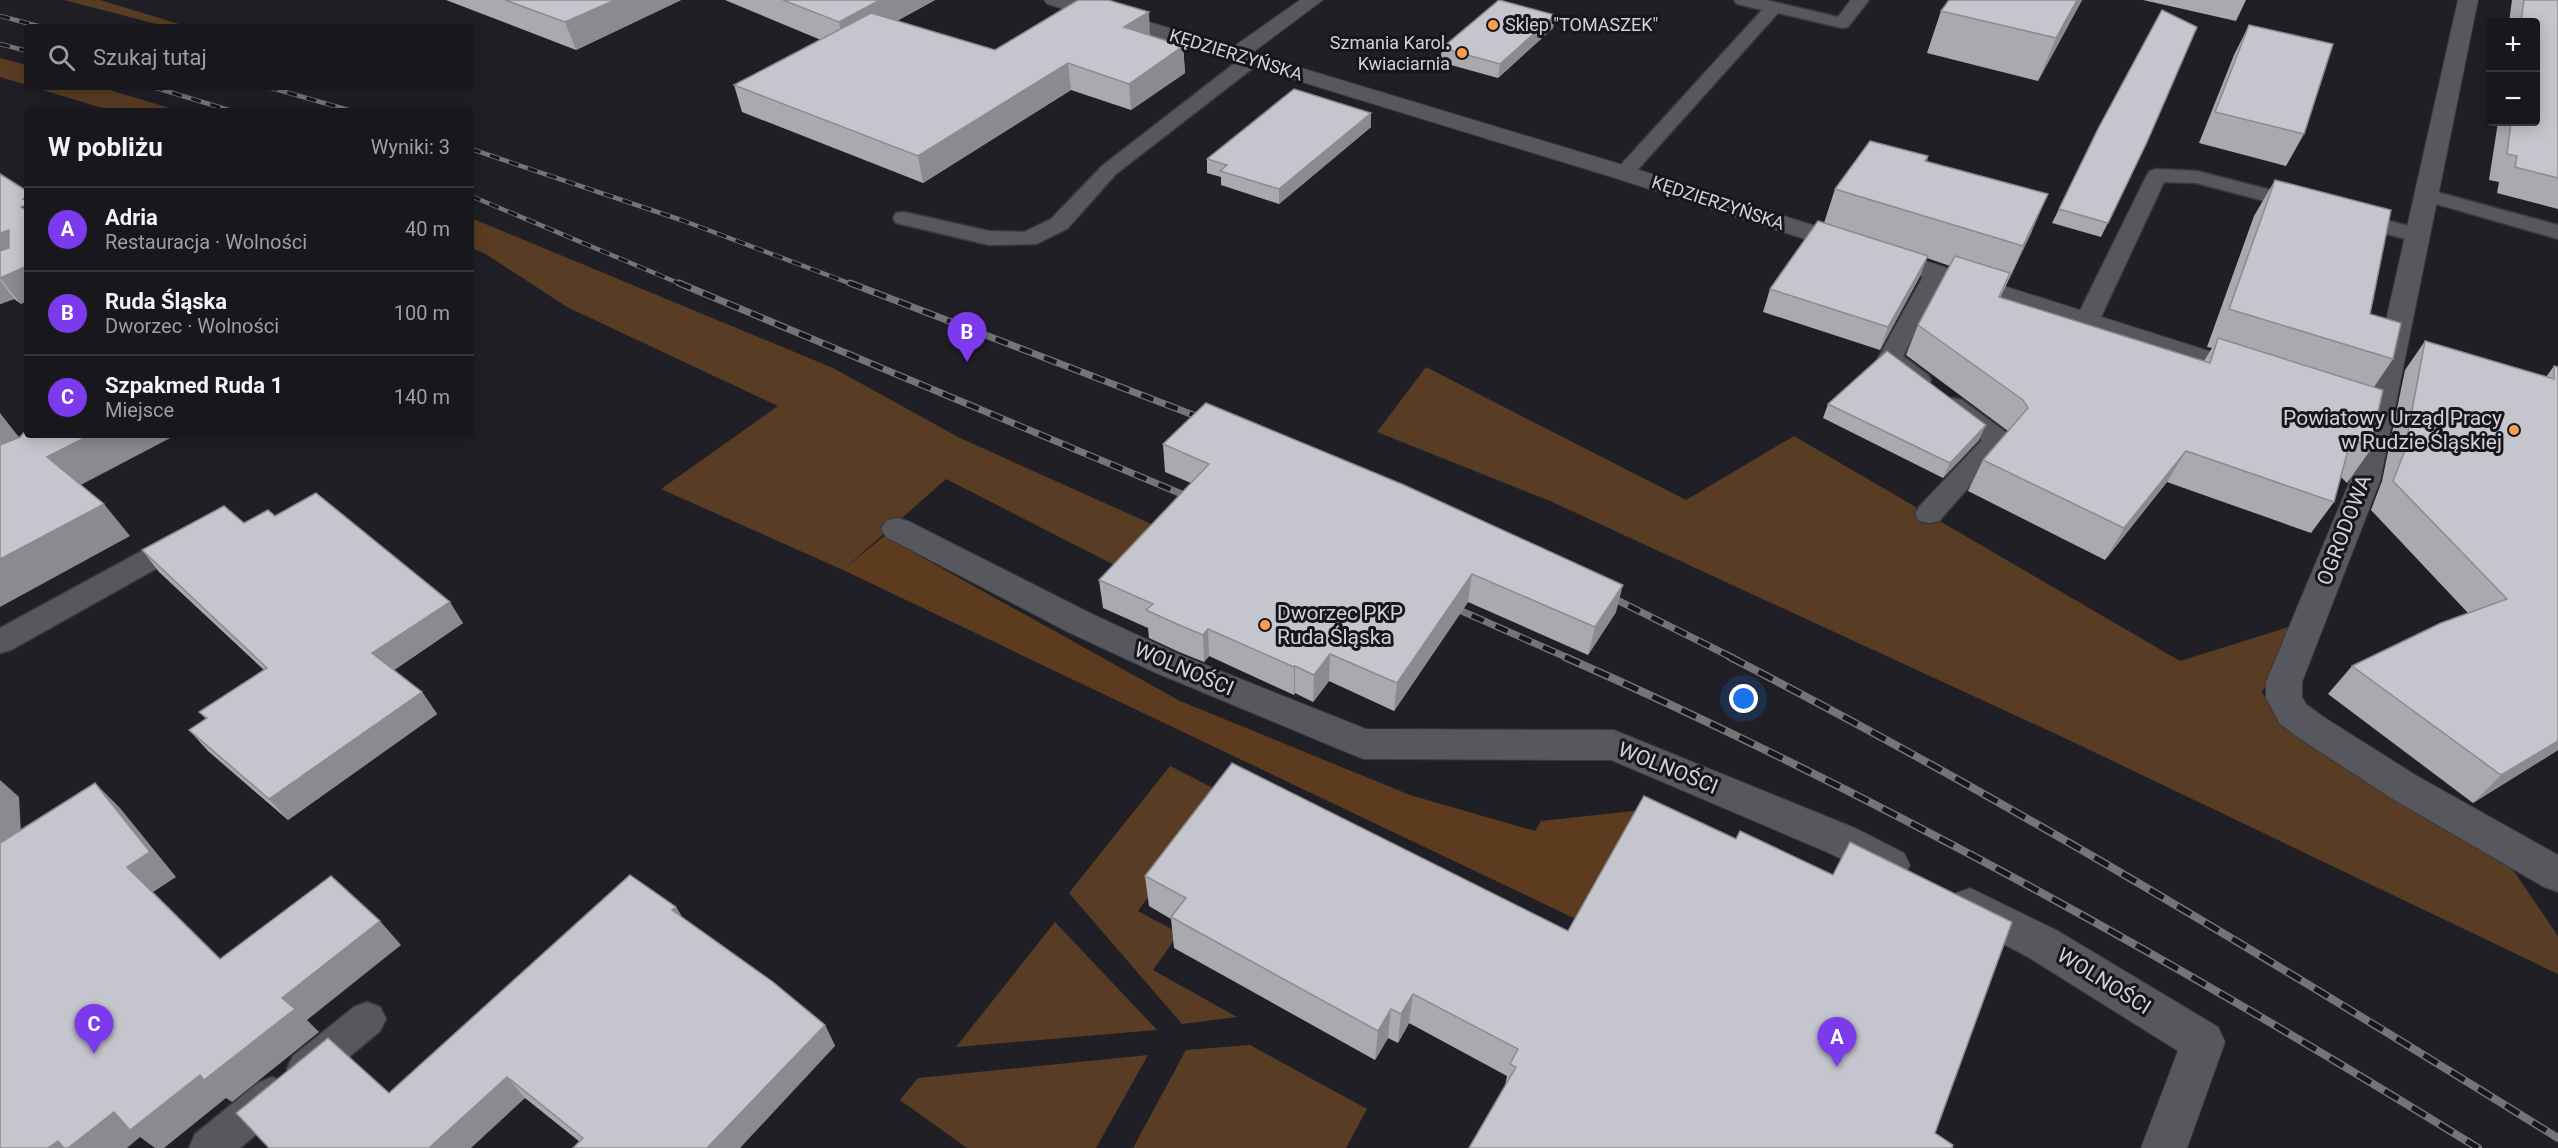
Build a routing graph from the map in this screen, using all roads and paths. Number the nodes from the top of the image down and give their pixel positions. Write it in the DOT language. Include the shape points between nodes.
graph roads {
  1 [pos="1054,0"];
  2 [pos="1313,0"];
  3 [pos="1743,0"];
  4 [pos="1860,0"];
  5 [pos="2468,0"];
  6 [pos="1774,7"];
  7 [pos="1244,57"];
  8 [pos="1624,173"];
  9 [pos="2426,195"];
  10 [pos="904,218"];
  11 [pos="2558,232"];
  12 [pos="2417,235"];
  13 [pos="1936,273"];
  14 [pos="2087,321"];
  15 [pos="2267,378"];
  16 [pos="1929,514"];
  17 [pos="897,529"];
  18 [pos="204,530"];
  19 [pos="0,642"];
  20 [pos="2558,875"];
  21 [pos="367,1019"];
  22 [pos="209,1148"];
  23 [pos="2164,1148"];
  1 -- 7 [label="street, KĘDZIERZYŃSKA"];
  2 -- 7 [label="street"];
  3 -- 6 [label="lane"];
  4 -- 6 [label="lane" via="1842,23"];
  5 -- 9 [label="street, OGRODOWA"];
  6 -- 8 [label="lane"];
  7 -- 8 [label="street, KĘDZIERZYŃSKA"];
  7 -- 10 [label="lane" via="1109,170 1059,224 1028,239 989,238"];
  8 -- 13 [label="street, KĘDZIERZYŃSKA"];
  9 -- 11 [label="lane"];
  9 -- 12 [label="street, OGRODOWA"];
  12 -- 14 [label="lane" via="2197,177 2157,175"];
  12 -- 20 [label="street, OGRODOWA" via="2368,411 2365,481 2284,682 2284,699 2309,726 2404,787"];
  13 -- 14 [label="street, KĘDZIERZYŃSKA"];
  13 -- 16 [label="lane" via="1890,358 1998,439"];
  14 -- 15 [label="street, KĘDZIERZYŃSKA"];
  17 -- 23 [label="street, WOLNOŚCI" via="1166,663 1364,744 1614,745 1841,840 2043,944 2203,1042"];
  18 -- 19 [label="lane"];
  21 -- 22 [label="lane"];
}
